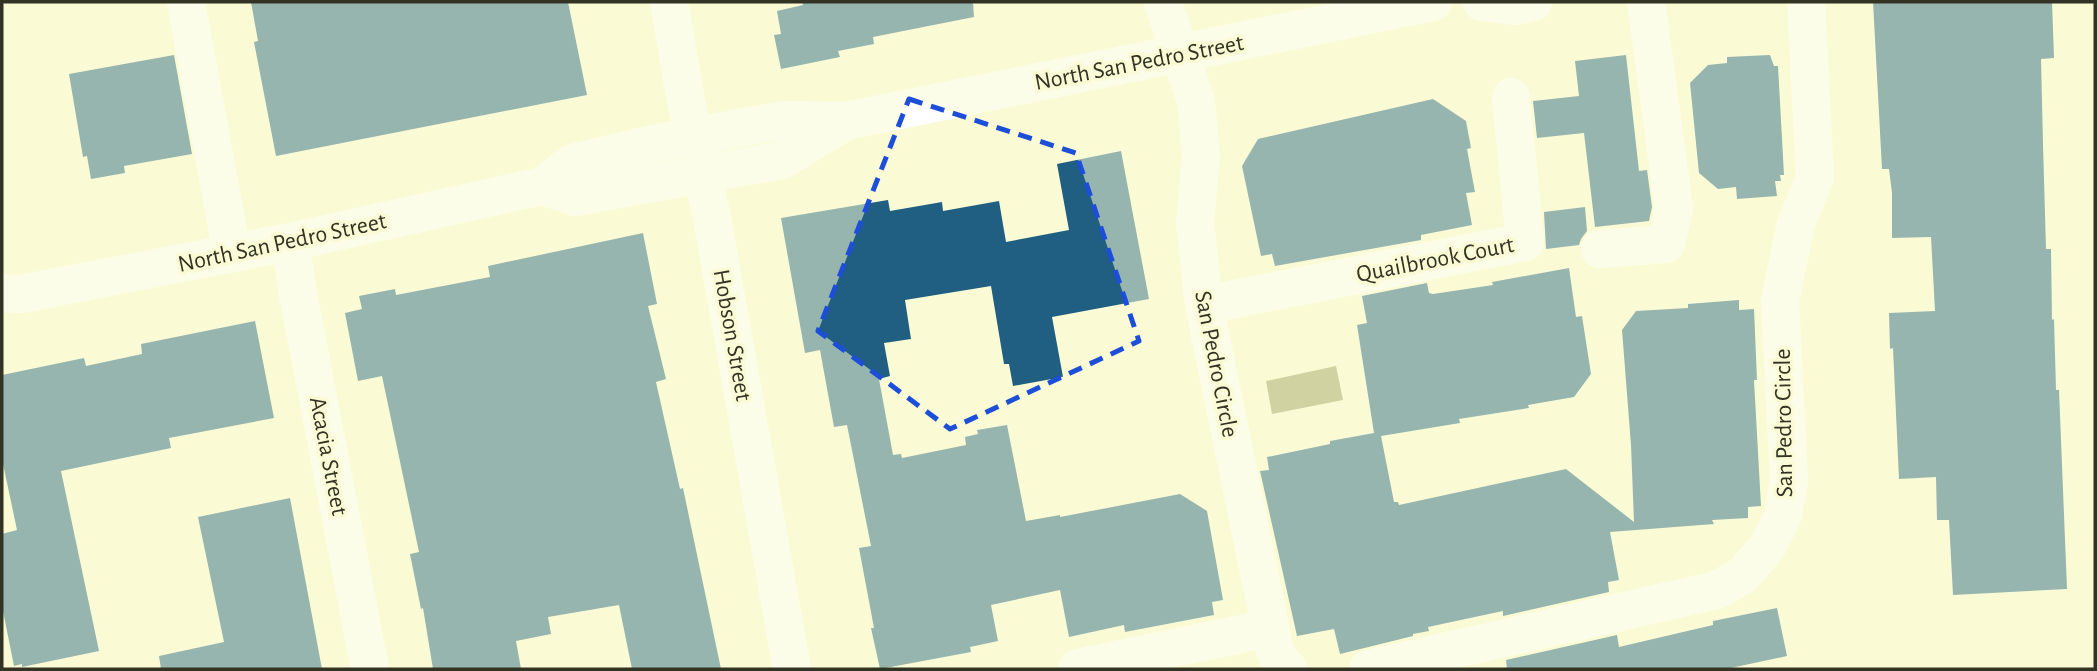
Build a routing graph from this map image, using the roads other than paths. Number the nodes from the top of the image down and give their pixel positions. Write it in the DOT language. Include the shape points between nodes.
graph roads {
  1 [pos="186,2"];
  2 [pos="669,2"];
  3 [pos="1163,2"];
  4 [pos="1433,2"];
  5 [pos="1482,2"];
  6 [pos="1533,2"];
  7 [pos="1646,2"];
  8 [pos="1806,2"];
  9 [pos="1179,54"];
  10 [pos="1511,97"];
  11 [pos="846,121"];
  12 [pos="693,135"];
  13 [pos="702,175"];
  14 [pos="542,186"];
  15 [pos="290,242"];
  16 [pos="1600,249"];
  17 [pos="232,253"];
  18 [pos="8,297"];
  19 [pos="1204,305"];
  20 [pos="1270,628"];
  21 [pos="1077,668"];
  22 [pos="370,669"];
  23 [pos="792,669"];
  24 [pos="1288,669"];
  25 [pos="1368,669"];
  1 -- 17 [label="street"];
  2 -- 12 [label="street, Hobson Street"];
  3 -- 9 [label="street, San Pedro Circle"];
  4 -- 9 [label="street, North San Pedro Street"];
  5 -- 6 [label="street" via="1515,6"];
  7 -- 16 [label="street" via="1674,208 1666,244"];
  8 -- 25 [label="street, San Pedro Circle" via="1815,177 1796,224 1780,300 1789,481 1783,514 1767,547 1743,575 1717,590"];
  9 -- 11 [label="street, North San Pedro Street"];
  9 -- 19 [label="street, San Pedro Circle" via="1196,102 1201,155 1195,223"];
  10 -- 19 [label="street, Quailbrook Court" via="1525,242"];
  11 -- 12 [label="street, North San Pedro Street" via="784,120"];
  11 -- 13 [label="street, North San Pedro Street" via="782,160"];
  12 -- 13 [label="street, Hobson Street"];
  12 -- 14 [label="street, North San Pedro Street" via="572,163"];
  13 -- 14 [label="street, North San Pedro Street" via="575,197"];
  13 -- 23 [label="street, Hobson Street"];
  14 -- 15 [label="street, North San Pedro Street"];
  15 -- 17 [label="street, North San Pedro Street"];
  15 -- 22 [label="street, Acacia Street"];
  17 -- 18 [label="street, North San Pedro Street"];
  19 -- 20 [label="street, San Pedro Circle"];
  20 -- 21 [label="street"];
  20 -- 24 [label="street, San Pedro Circle" via="1278,658"];
}
